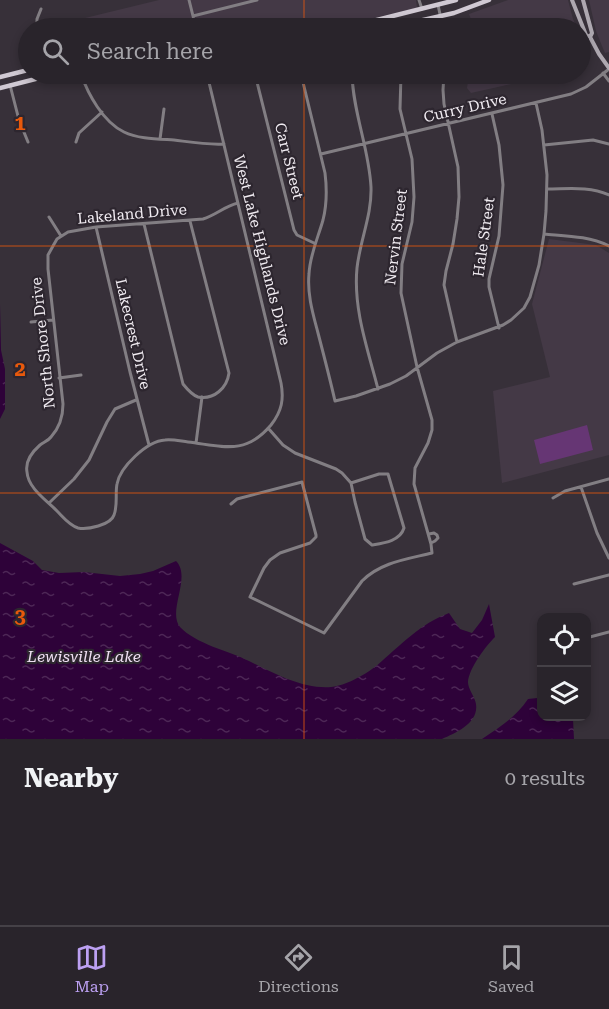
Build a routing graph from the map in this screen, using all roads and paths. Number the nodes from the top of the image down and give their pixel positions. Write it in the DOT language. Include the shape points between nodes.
graph roads {
  1 [pos="189,0"];
  2 [pos="258,0"];
  3 [pos="419,0"];
  4 [pos="456,0"];
  5 [pos="572,0"];
  6 [pos="583,0"];
  7 [pos="486,1"];
  8 [pos="438,5"];
  9 [pos="41,9"];
  10 [pos="422,9"];
  11 [pos="193,16"];
  12 [pos="441,16"];
  13 [pos="37,18"];
  14 [pos="386,18"];
  15 [pos="432,18"];
  16 [pos="579,18"];
  17 [pos="588,18"];
  18 [pos="591,39"];
  19 [pos="609,68"];
  20 [pos="18,72"];
  21 [pos="603,74"];
  22 [pos="0,77"];
  23 [pos="609,81"];
  24 [pos="18,83"];
  25 [pos="591,83"];
  26 [pos="85,84"];
  27 [pos="209,84"];
  28 [pos="258,84"];
  29 [pos="304,84"];
  30 [pos="352,84"];
  31 [pos="401,84"];
  32 [pos="443,84"];
  33 [pos="590,84"];
  34 [pos="10,85"];
  35 [pos="0,88"];
  36 [pos="536,103"];
  37 [pos="164,109"];
  38 [pos="102,112"];
  39 [pos="492,114"];
  40 [pos="450,124"];
  41 [pos="407,133"];
  42 [pos="159,139"];
  43 [pos="76,141"];
  44 [pos="28,142"];
  45 [pos="224,144"];
  46 [pos="363,144"];
  47 [pos="609,144"];
  48 [pos="544,145"];
  49 [pos="321,154"];
  50 [pos="547,189"];
  51 [pos="609,195"];
  52 [pos="238,203"];
  53 [pos="49,217"];
  54 [pos="190,221"];
  55 [pos="144,224"];
  56 [pos="96,227"];
  57 [pos="544,234"];
  58 [pos="61,236"];
  59 [pos="314,243"];
  60 [pos="609,246"];
  61 [pos="53,320"];
  62 [pos="31,322"];
  63 [pos="499,328"];
  64 [pos="457,342"];
  65 [pos="417,367"];
  66 [pos="81,375"];
  67 [pos="59,378"];
  68 [pos="378,389"];
  69 [pos="202,397"];
  70 [pos="137,400"];
  71 [pos="268,428"];
  72 [pos="196,443"];
  73 [pos="149,445"];
  74 [pos="609,479"];
  75 [pos="351,483"];
  76 [pos="580,487"];
  77 [pos="553,498"];
  78 [pos="49,503"];
  79 [pos="231,504"];
  80 [pos="429,534"];
  81 [pos="431,543"];
  82 [pos="609,558"];
  83 [pos="609,575"];
  84 [pos="574,584"];
  85 [pos="609,632"];
  86 [pos="591,637"];
  1 -- 11 [label="street"];
  2 -- 11 [label="street"];
  3 -- 10 [label="street"];
  4 -- 8 [label="main road"];
  5 -- 16 [label="main road"];
  6 -- 17 [label="main road"];
  7 -- 12 [label="main road"];
  8 -- 10 [label="main road"];
  8 -- 12 [label="street"];
  9 -- 13 [label="street"];
  10 -- 14 [label="main road"];
  12 -- 15 [label="main road"];
  18 -- 19 [label="main road"];
  19 -- 21 [label="street, Curry Drive"];
  20 -- 22 [label="main road"];
  21 -- 23 [label="street"];
  21 -- 25 [label="street, Curry Drive"];
  24 -- 34 [label="main road"];
  26 -- 38 [label="street"];
  27 -- 45 [label="street, West Lake Highlands Drive"];
  28 -- 59 [label="street, Carr Street" via="294,230"];
  29 -- 49 [label="street"];
  30 -- 46 [label="street"];
  31 -- 41 [label="street, Nervin Street" via="400,109"];
  32 -- 40 [label="street"];
  33 -- 36 [label="street, Curry Drive" via="571,94"];
  34 -- 35 [label="main road"];
  34 -- 44 [label="street"];
  36 -- 39 [label="street, Curry Drive"];
  36 -- 48 [label="street"];
  37 -- 42 [label="street"];
  38 -- 42 [label="street" via="125,133"];
  38 -- 43 [label="street" via="79,133"];
  39 -- 40 [label="street, Curry Drive"];
  39 -- 63 [label="street, Hale Street" via="503,185 501,224 489,279"];
  40 -- 41 [label="street, Curry Drive"];
  40 -- 64 [label="street" via="459,197 444,285"];
  41 -- 46 [label="street, Curry Drive"];
  41 -- 65 [label="street, Nervin Street" via="414,197 400,282"];
  42 -- 45 [label="street"];
  45 -- 52 [label="street, West Lake Highlands Drive"];
  46 -- 49 [label="street, Curry Drive"];
  46 -- 68 [label="street" via="371,199 356,292"];
  47 -- 48 [label="street" via="593,140"];
  48 -- 50 [label="street"];
  49 -- 59 [label="street" via="327,198"];
  50 -- 51 [label="street" via="598,190"];
  50 -- 57 [label="street"];
  52 -- 54 [label="street, Lakeland Drive" via="207,218"];
  52 -- 71 [label="street, West Lake Highlands Drive" via="283,393 282,406"];
  53 -- 58 [label="street"];
  54 -- 55 [label="street, Lakeland Drive"];
  54 -- 69 [label="street" via="229,373 220,392"];
  55 -- 56 [label="street, Lakeland Drive"];
  55 -- 69 [label="street" via="183,384"];
  56 -- 58 [label="street, Lakeland Drive"];
  56 -- 70 [label="street, Lakecrest Drive"];
  57 -- 60 [label="street" via="589,239"];
  57 -- 63 [label="street" via="530,297 518,315"];
  58 -- 61 [label="street, North Shore Drive" via="52,246 48,260"];
  59 -- 68 [label="street" via="309,291 335,402"];
  61 -- 62 [label="street"];
  61 -- 67 [label="street, North Shore Drive"];
  63 -- 64 [label="street"];
  64 -- 65 [label="street"];
  65 -- 68 [label="street"];
  65 -- 80 [label="street, Nervin Street" via="432,420 431,437 415,468 414,484"];
  66 -- 67 [label="street"];
  67 -- 78 [label="street, North Shore Drive" via="63,416 51,438 30,455 27,463 29,480"];
  69 -- 72 [label="street"];
  70 -- 73 [label="street, Lakecrest Drive"];
  70 -- 78 [label="street" via="115,409 89,460"];
  71 -- 72 [label="street" via="242,446"];
  71 -- 75 [label="street" via="289,450 336,469"];
  72 -- 73 [label="street" via="164,440"];
  73 -- 78 [label="street, North Shore Drive" via="120,473 115,514 106,524 78,528"];
  74 -- 76 [label="street"];
  75 -- 75 [label="street" via="388,474 403,532 394,539 368,543"];
  76 -- 77 [label="street"];
  76 -- 82 [label="street"];
  79 -- 81 [label="street" via="237,499 302,482 316,537 270,560 250,597 324,633 369,574 432,553"];
  80 -- 81 [label="street"];
  80 -- 81 [label="street" via="438,538"];
  83 -- 84 [label="street"];
  85 -- 86 [label="street"];
}
